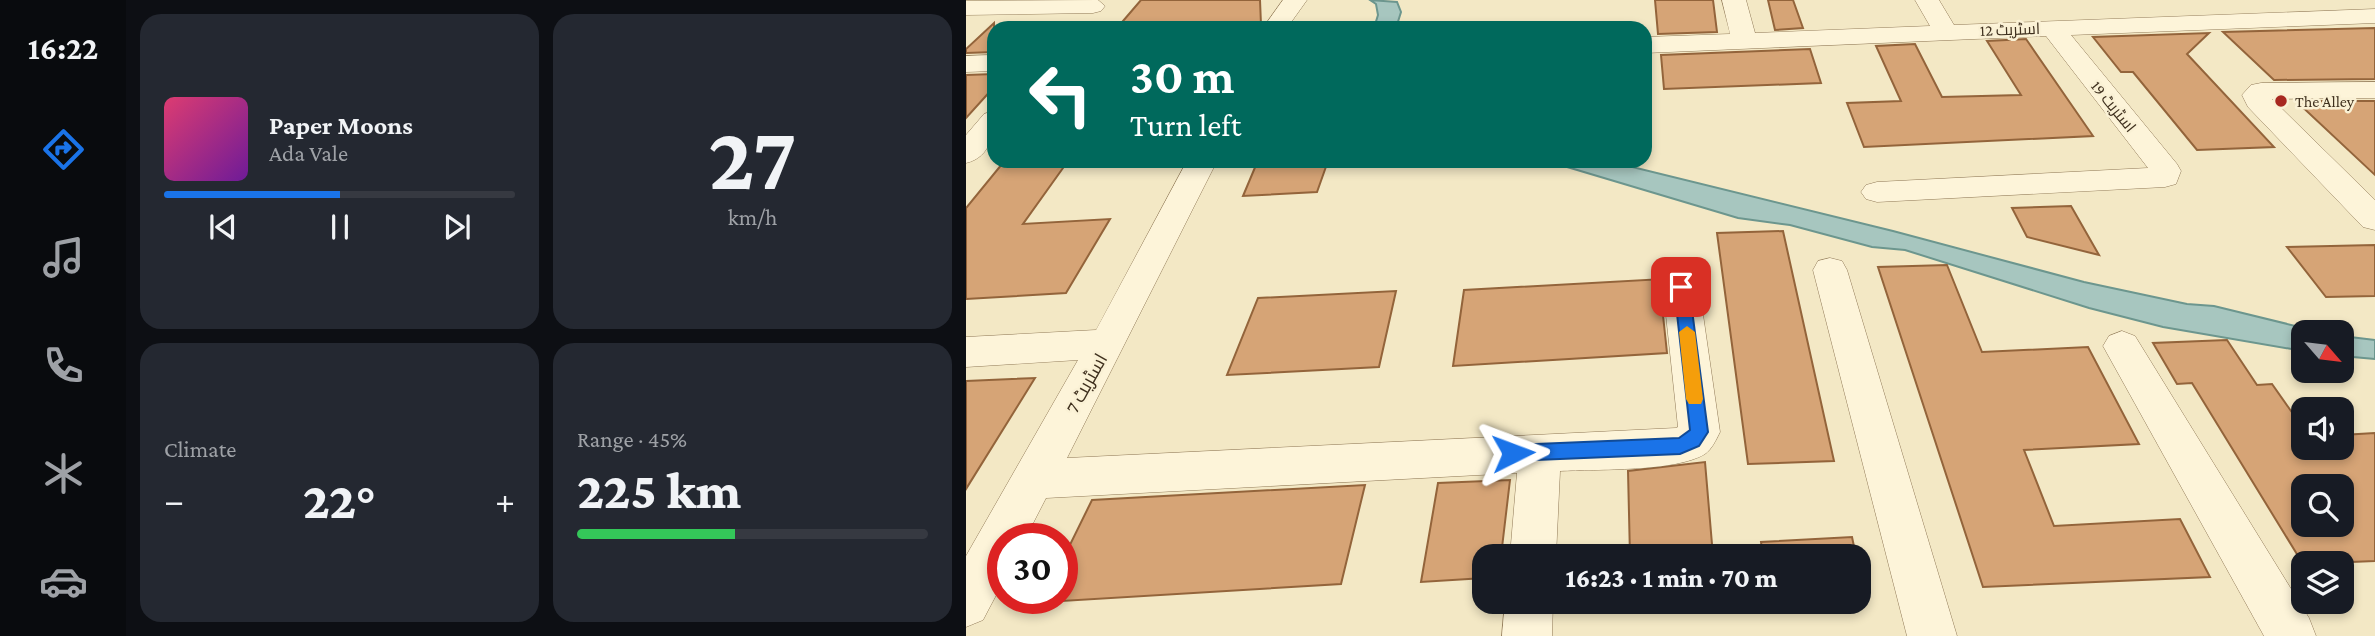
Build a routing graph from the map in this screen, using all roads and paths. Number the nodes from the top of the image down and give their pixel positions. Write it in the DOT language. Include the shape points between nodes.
graph roads {
  1 [pos="1295,0"];
  2 [pos="1734,0"];
  3 [pos="1927,0"];
  4 [pos="2149,0"];
  5 [pos="1096,3"];
  6 [pos="966,8"];
  7 [pos="2375,16"];
  8 [pos="1079,21"];
  9 [pos="1280,21"];
  10 [pos="2171,23"];
  11 [pos="2052,28"];
  12 [pos="1946,32"];
  13 [pos="1744,40"];
  14 [pos="1652,45"];
  15 [pos="987,62"];
  16 [pos="966,64"];
  17 [pos="2375,90"];
  18 [pos="987,128"];
  19 [pos="966,154"];
  20 [pos="1198,168"];
  21 [pos="1877,192"];
  22 [pos="2375,219"];
  23 [pos="1830,270"];
  24 [pos="1681,287"];
  25 [pos="1107,344"];
  26 [pos="2122,346"];
  27 [pos="966,352"];
  28 [pos="1540,452"];
  29 [pos="1032,479"];
  30 [pos="1533,544"];
  31 [pos="966,603"];
  32 [pos="1528,614"];
  33 [pos="1527,636"];
  34 [pos="1932,636"];
  35 [pos="2291,636"];
  1 -- 9 [label="street"];
  2 -- 13 [label="street"];
  3 -- 12 [label="street"];
  4 -- 10 [label="street"];
  5 -- 6 [label="street"];
  5 -- 8 [label="street"];
  7 -- 10 [label="street, اسٹریٹ 12"];
  10 -- 11 [label="street, اسٹریٹ 12"];
  11 -- 12 [label="street, اسٹریٹ 12"];
  11 -- 21 [label="street, اسٹریٹ 19" via="2166,171 2165,177"];
  12 -- 13 [label="street, اسٹریٹ 12"];
  13 -- 14 [label="street, اسٹریٹ 12"];
  15 -- 16 [label="street"];
  17 -- 22 [label="street" via="2261,91 2256,95"];
  18 -- 19 [label="street"];
  20 -- 25 [label="street, اسٹریٹ 7"];
  23 -- 34 [label="street"];
  24 -- 28 [label="street" via="1699,432 1680,446"];
  25 -- 27 [label="street"];
  25 -- 29 [label="street, اسٹریٹ 7"];
  26 -- 35 [label="street"];
  28 -- 29 [label="street"];
  28 -- 30 [label="street"];
  29 -- 31 [label="street, اسٹریٹ 7"];
  32 -- 33 [label="street"];
}
